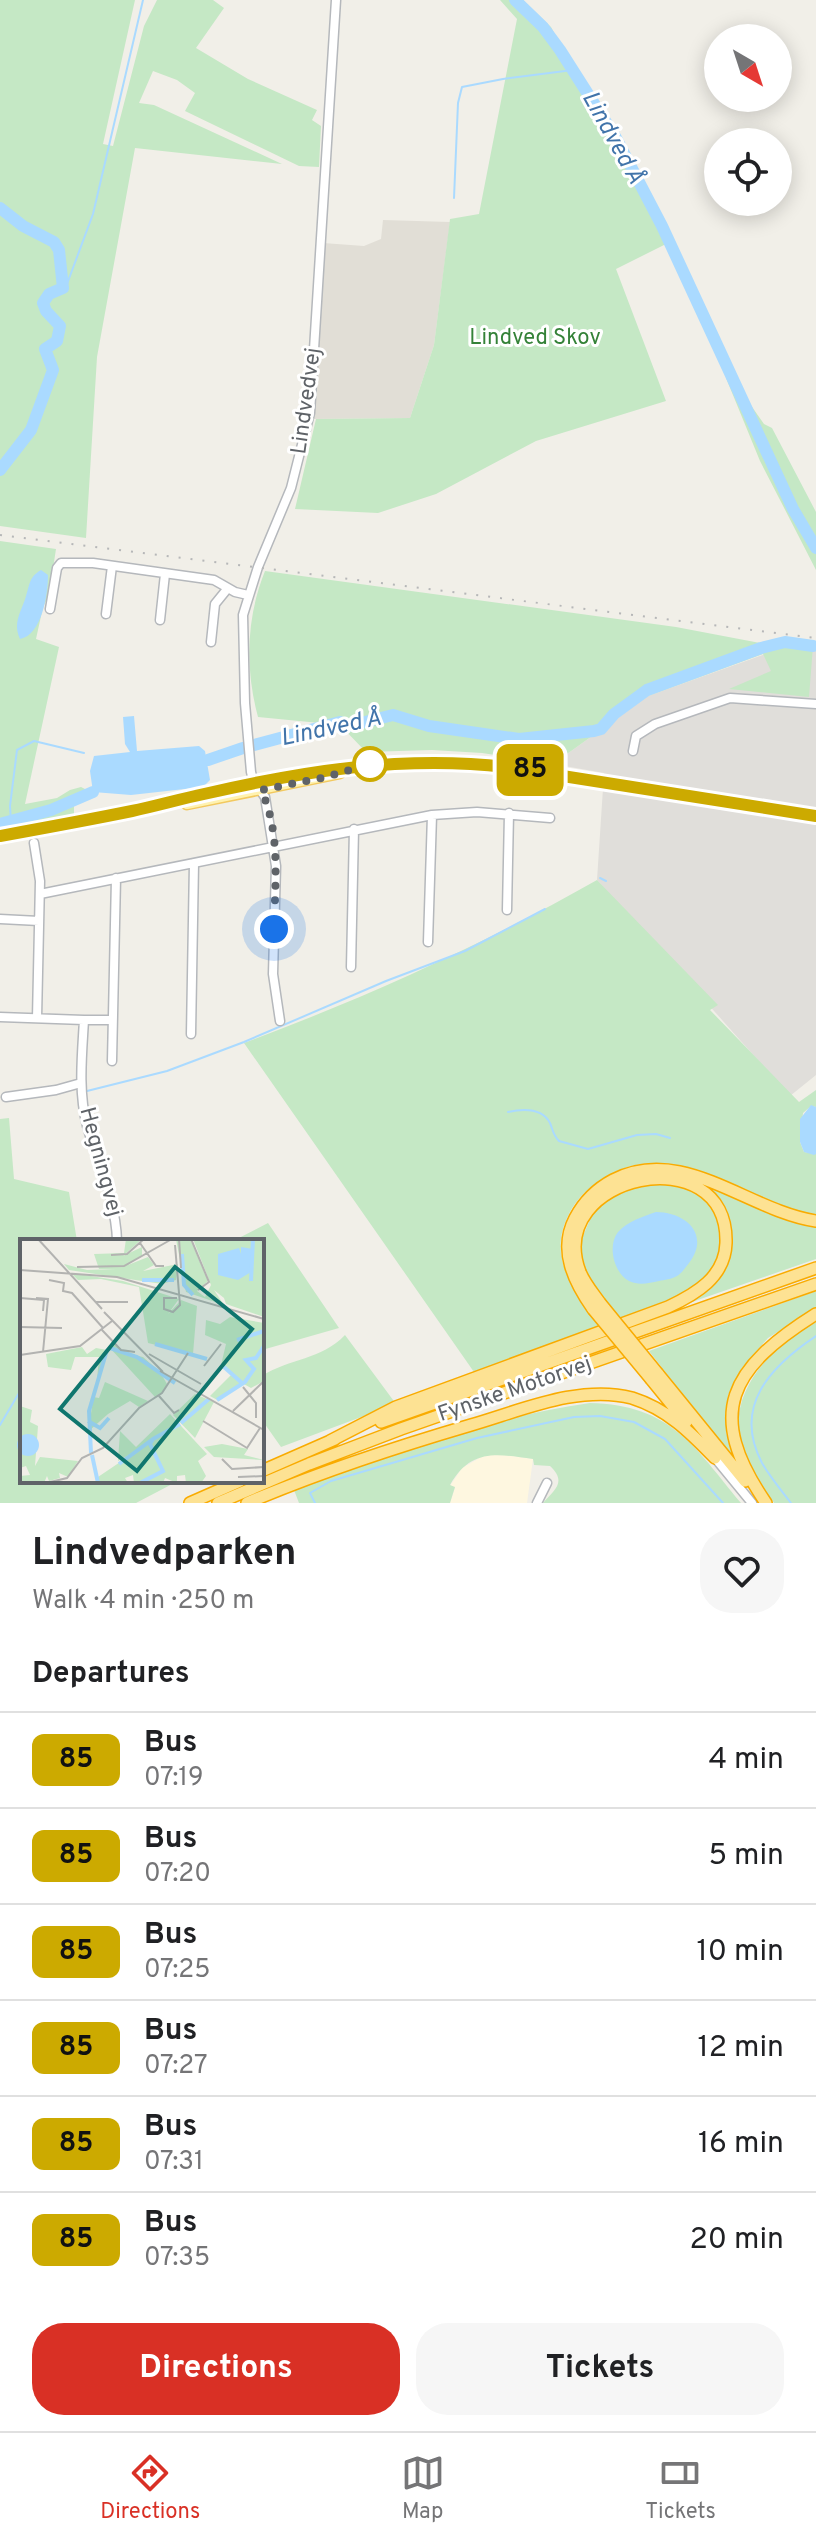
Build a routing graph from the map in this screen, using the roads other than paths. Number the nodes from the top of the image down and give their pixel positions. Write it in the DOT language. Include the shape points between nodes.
graph roads {
  1 [pos="336,0"];
  2 [pos="112,566"];
  3 [pos="165,574"];
  4 [pos="228,588"];
  5 [pos="248,595"];
  6 [pos="50,609"];
  7 [pos="106,614"];
  8 [pos="160,620"];
  9 [pos="211,642"];
  10 [pos="816,704"];
  11 [pos="633,751"];
  12 [pos="258,786"];
  13 [pos="509,813"];
  14 [pos="813,814"];
  15 [pos="432,815"];
  16 [pos="550,818"];
  17 [pos="354,829"];
  18 [pos="0,836"];
  19 [pos="34,843"];
  20 [pos="273,845"];
  21 [pos="194,863"];
  22 [pos="116,878"];
  23 [pos="40,894"];
  24 [pos="507,910"];
  25 [pos="0,919"];
  26 [pos="39,921"];
  27 [pos="428,942"];
  28 [pos="351,967"];
  29 [pos="0,1017"];
  30 [pos="37,1018"];
  31 [pos="84,1020"];
  32 [pos="112,1020"];
  33 [pos="280,1021"];
  34 [pos="191,1034"];
  35 [pos="112,1061"];
  36 [pos="81,1083"];
  37 [pos="6,1097"];
  38 [pos="816,1221"];
  39 [pos="117,1239"];
  40 [pos="816,1268"];
  41 [pos="816,1284"];
  42 [pos="597,1306"];
  43 [pos="816,1314"];
  44 [pos="654,1376"];
  45 [pos="330,1441"];
  46 [pos="715,1458"];
  47 [pos="264,1470"];
  48 [pos="235,1483"];
  49 [pos="547,1483"];
  50 [pos="190,1503"];
  51 [pos="218,1503"];
  52 [pos="247,1503"];
  53 [pos="537,1503"];
  54 [pos="752,1503"];
  55 [pos="765,1503"];
  1 -- 5 [label="street, Lindvedvej" via="310,413 291,488"];
  2 -- 3 [label="street"];
  2 -- 6 [label="street" via="61,563"];
  2 -- 7 [label="street"];
  3 -- 4 [label="street" via="214,580"];
  3 -- 8 [label="street"];
  4 -- 5 [label="street"];
  4 -- 9 [label="street" via="217,600"];
  5 -- 12 [label="street, Lindvedvej" via="242,628 251,772"];
  10 -- 11 [label="street" via="730,698 655,724 636,736"];
  12 -- 14 [label="main road" via="322,778 369,764 483,764"];
  12 -- 18 [label="main road" via="203,801"];
  12 -- 20 [label="street, Lindvedvej"];
  13 -- 15 [label="street"];
  13 -- 16 [label="street"];
  13 -- 24 [label="street"];
  15 -- 17 [label="street"];
  15 -- 27 [label="street"];
  17 -- 20 [label="street"];
  17 -- 28 [label="street"];
  19 -- 23 [label="street"];
  20 -- 21 [label="street"];
  20 -- 33 [label="street, Lindvedvej" via="273,974"];
  21 -- 22 [label="street"];
  21 -- 34 [label="street"];
  22 -- 23 [label="street"];
  22 -- 32 [label="street"];
  23 -- 26 [label="street"];
  25 -- 26 [label="street"];
  26 -- 30 [label="street"];
  29 -- 30 [label="street"];
  30 -- 31 [label="street"];
  31 -- 32 [label="street"];
  31 -- 36 [label="street, Hegningvej"];
  32 -- 35 [label="street"];
  36 -- 37 [label="street, Hegningvej"];
  36 -- 39 [label="street, Hegningvej"];
  38 -- 42 [label="highway" via="782,1213 686,1173 665,1169 622,1175 592,1194 572,1224 572,1273 579,1289"];
  40 -- 45 [label="highway, Fynske Motorvej"];
  41 -- 51 [label="highway, Fynske Motorvej" via="401,1429"];
  42 -- 44 [label="highway, bridge"];
  42 -- 45 [label="highway" via="577,1256 580,1226 594,1203 647,1177 701,1190 721,1214 727,1239 717,1273 699,1291 396,1407"];
  43 -- 55 [label="highway" via="752,1363 735,1401 733,1436 739,1457"];
  44 -- 46 [label="highway"];
  44 -- 55 [label="highway"];
  45 -- 47 [label="highway, Fynske Motorvej"];
  46 -- 52 [label="highway" via="689,1431 652,1406 610,1395 581,1396 408,1444"];
  46 -- 54 [label="street"];
  48 -- 50 [label="highway"];
  49 -- 53 [label="street"];
}
